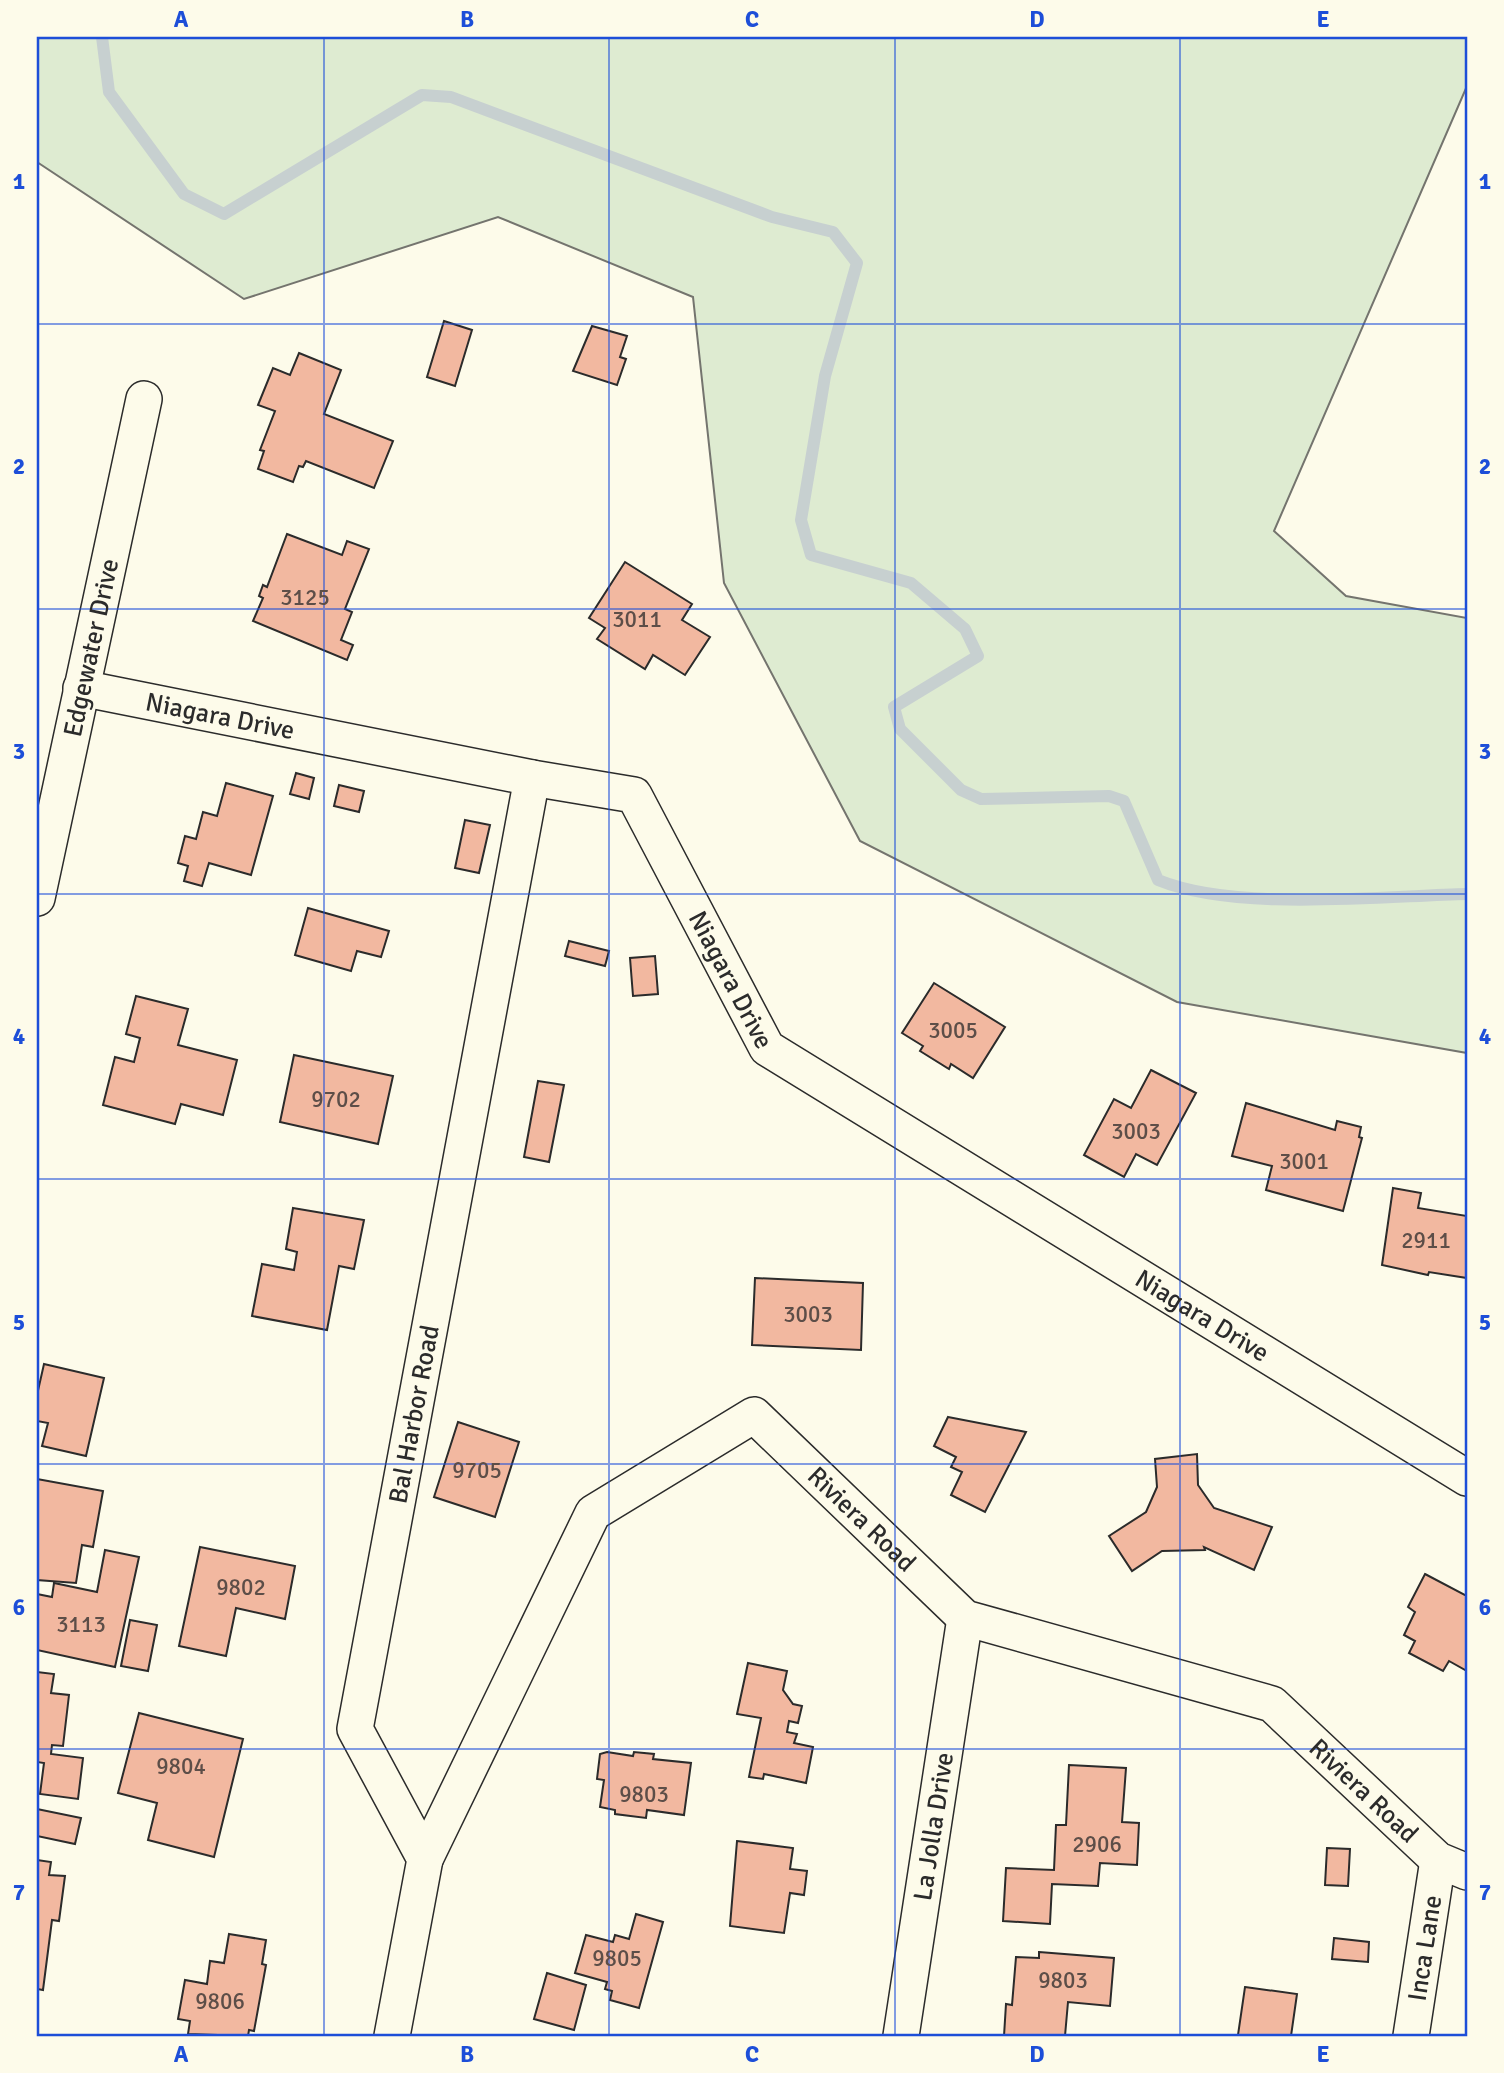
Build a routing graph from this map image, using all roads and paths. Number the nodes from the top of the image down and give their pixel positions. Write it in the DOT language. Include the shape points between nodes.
graph roads {
  1 [pos="144,398"];
  2 [pos="81,688"];
  3 [pos="532,778"];
  4 [pos="37,898"];
  5 [pos="1467,1478"];
  6 [pos="965,1618"];
  7 [pos="425,1859"];
  8 [pos="1452,1866"];
  9 [pos="392,2036"];
  10 [pos="901,2036"];
  11 [pos="1411,2036"];
  1 -- 2 [label="street, Edgewater Drive"];
  2 -- 3 [label="street, Niagara Drive"];
  2 -- 4 [label="street, Edgewater Drive"];
  3 -- 5 [label="street, Niagara Drive" via="634,795 767,1048"];
  3 -- 7 [label="street, Bal Harbor Road" via="355,1729"];
  6 -- 7 [label="street, Riviera Road" via="754,1415 593,1513"];
  6 -- 8 [label="street, Riviera Road" via="1272,1703"];
  6 -- 10 [label="street, La Jolla Drive"];
  7 -- 9 [label="street"];
  8 -- 11 [label="street, Inca Lane"];
}
